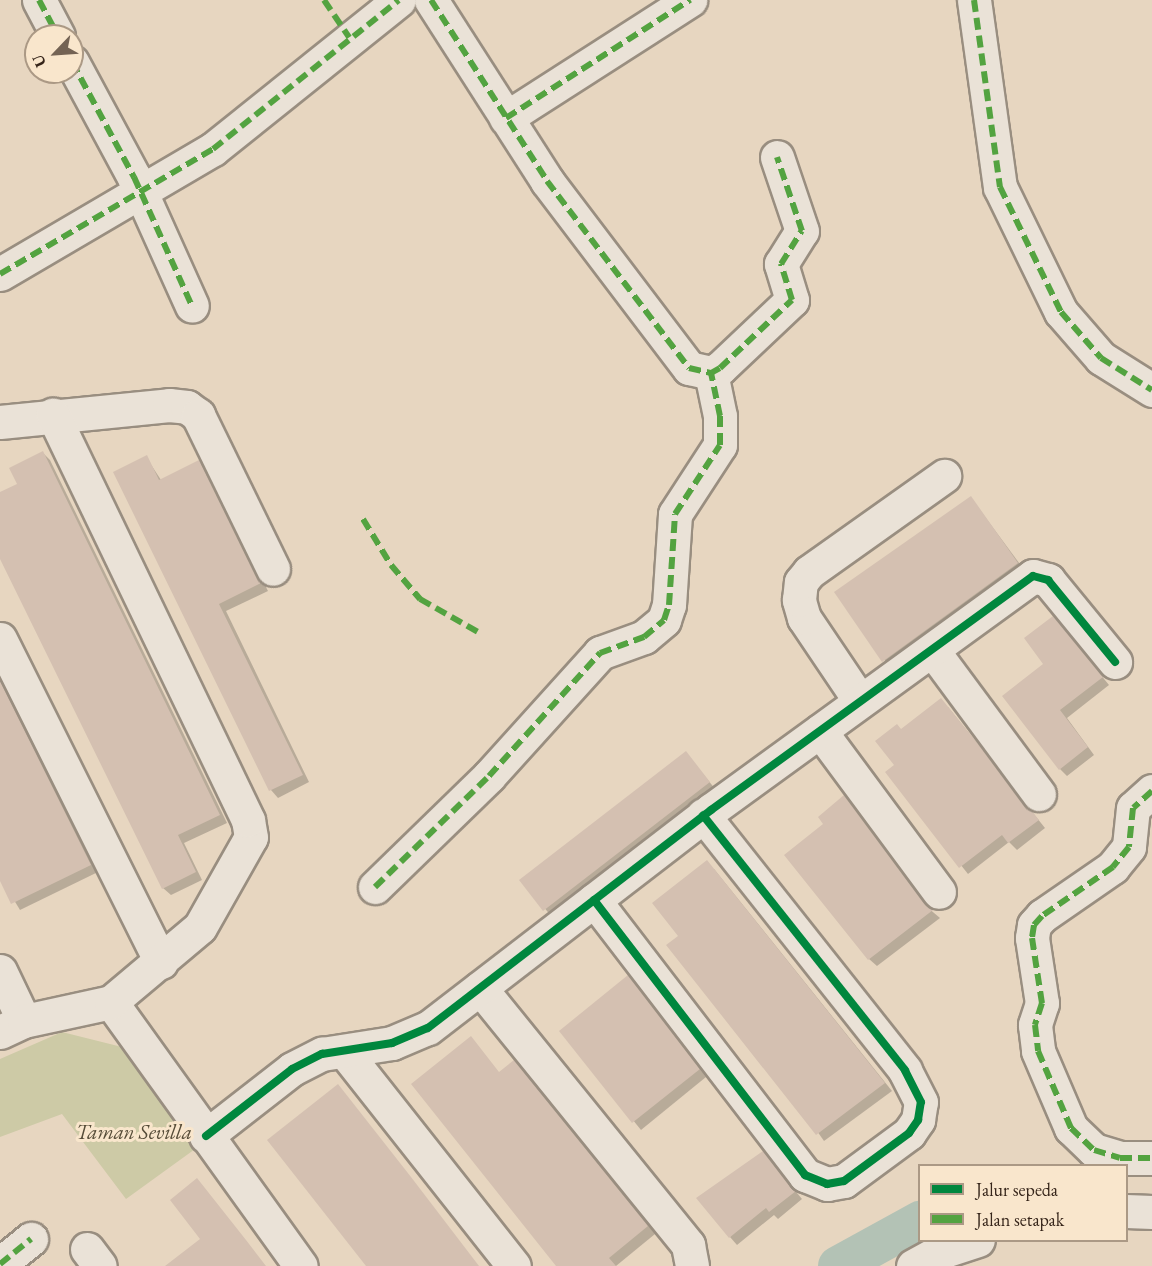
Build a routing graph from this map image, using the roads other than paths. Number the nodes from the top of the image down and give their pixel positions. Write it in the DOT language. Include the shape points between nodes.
graph roads {
  1 [pos="39,0"];
  2 [pos="399,0"];
  3 [pos="431,0"];
  4 [pos="690,0"];
  5 [pos="974,0"];
  6 [pos="52,24"];
  7 [pos="84,84"];
  8 [pos="507,118"];
  9 [pos="777,157"];
  10 [pos="140,189"];
  11 [pos="0,274"];
  12 [pos="192,306"];
  13 [pos="711,373"];
  14 [pos="1152,390"];
  15 [pos="53,414"];
  16 [pos="0,422"];
  17 [pos="944,476"];
  18 [pos="273,569"];
  19 [pos="0,639"];
  20 [pos="933,651"];
  21 [pos="1115,662"];
  22 [pos="861,701"];
  23 [pos="820,731"];
  24 [pos="1152,791"];
  25 [pos="1039,794"];
  26 [pos="703,815"];
  27 [pos="375,887"];
  28 [pos="939,892"];
  29 [pos="594,900"];
  30 [pos="161,962"];
  31 [pos="0,971"];
  32 [pos="480,988"];
  33 [pos="111,1002"];
  34 [pos="12,1026"];
  35 [pos="344,1051"];
  36 [pos="206,1136"];
  37 [pos="1152,1158"];
  38 [pos="1128,1211"];
  39 [pos="1152,1212"];
  40 [pos="31,1239"];
  41 [pos="972,1242"];
  42 [pos="0,1264"];
  43 [pos="301,1266"];
  44 [pos="514,1266"];
  45 [pos="692,1266"];
  46 [pos="913,1266"];
  1 -- 6 [label="street"];
  2 -- 10 [label="street" via="213,149"];
  3 -- 8 [label="street"];
  4 -- 8 [label="street"];
  5 -- 14 [label="street" via="1000,188 1061,312 1101,358"];
  7 -- 10 [label="street"];
  8 -- 13 [label="street" via="547,181 689,368"];
  9 -- 13 [label="street" via="802,231 781,264 792,300"];
  10 -- 11 [label="street"];
  10 -- 12 [label="street"];
  13 -- 27 [label="street" via="720,417 720,445 675,514 669,605 664,620 644,638 600,653 489,776"];
  15 -- 16 [label="street"];
  15 -- 18 [label="street" via="187,407 198,415"];
  15 -- 30 [label="street" via="252,834 200,927"];
  17 -- 22 [label="street" via="809,572 801,582 799,600 804,618"];
  19 -- 30 [label="street"];
  20 -- 21 [label="street" via="1033,576 1042,576"];
  20 -- 22 [label="street"];
  20 -- 25 [label="street"];
  22 -- 23 [label="street"];
  23 -- 26 [label="street"];
  23 -- 28 [label="street"];
  24 -- 37 [label="street" via="1133,808 1129,848 1113,867 1042,916 1034,925 1032,938 1042,1003 1035,1025 1038,1051 1071,1128 1094,1150 1120,1158"];
  26 -- 29 [label="street"];
  26 -- 29 [label="street" via="905,1070 921,1102 918,1120 909,1133 844,1181 826,1184 805,1175"];
  29 -- 32 [label="street"];
  30 -- 33 [label="street"];
  31 -- 34 [label="street"];
  32 -- 35 [label="street" via="428,1028 392,1043"];
  32 -- 45 [label="street" via="688,1245"];
  33 -- 34 [label="street"];
  33 -- 36 [label="street"];
  35 -- 36 [label="street" via="322,1054 292,1069"];
  35 -- 44 [label="street"];
  36 -- 43 [label="street"];
  38 -- 39 [label="street"];
  40 -- 42 [label="street"];
  41 -- 46 [label="street"];
}
